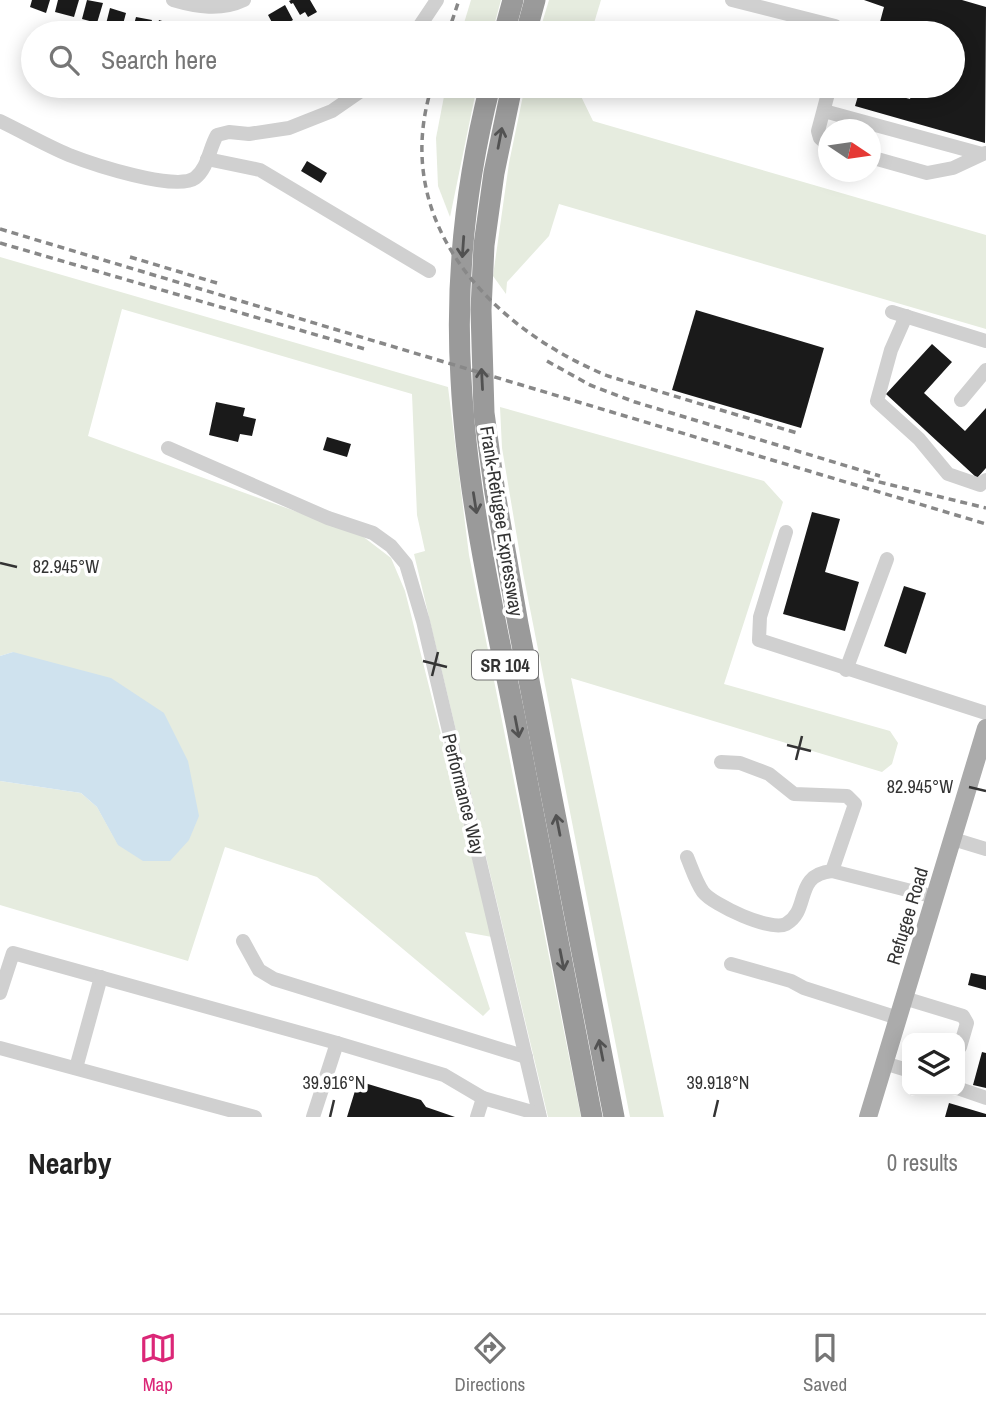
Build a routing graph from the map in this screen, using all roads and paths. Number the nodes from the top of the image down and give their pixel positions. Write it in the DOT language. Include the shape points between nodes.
graph roads {
  1 [pos="173,0"];
  2 [pos="244,0"];
  3 [pos="437,0"];
  4 [pos="513,0"];
  5 [pos="535,0"];
  6 [pos="732,0"];
  7 [pos="423,21"];
  8 [pos="507,21"];
  9 [pos="529,21"];
  10 [pos="815,21"];
  11 [pos="351,98"];
  12 [pos="488,98"];
  13 [pos="510,98"];
  14 [pos="827,98"];
  15 [pos="824,111"];
  16 [pos="822,119"];
  17 [pos="0,121"];
  18 [pos="984,153"];
  19 [pos="207,159"];
  20 [pos="881,160"];
  21 [pos="429,271"];
  22 [pos="986,341"];
  23 [pos="986,370"];
  24 [pos="961,400"];
  25 [pos="168,448"];
  26 [pos="986,480"];
  27 [pos="786,532"];
  28 [pos="887,559"];
  29 [pos="846,670"];
  30 [pos="986,713"];
  31 [pos="986,728"];
  32 [pos="721,762"];
  33 [pos="953,839"];
  34 [pos="986,849"];
  35 [pos="687,858"];
  36 [pos="832,871"];
  37 [pos="935,897"];
  38 [pos="243,941"];
  39 [pos="732,964"];
  40 [pos="101,977"];
  41 [pos="0,993"];
  42 [pos="904,998"];
  43 [pos="898,1018"];
  44 [pos="964,1033"];
  45 [pos="337,1043"];
  46 [pos="0,1048"];
  47 [pos="526,1057"];
  48 [pos="884,1063"];
  49 [pos="76,1068"];
  50 [pos="902,1068"];
  51 [pos="965,1091"];
  52 [pos="483,1098"];
  53 [pos="986,1098"];
  54 [pos="540,1115"];
  55 [pos="870,1116"];
  56 [pos="255,1117"];
  57 [pos="313,1117"];
  58 [pos="477,1117"];
  59 [pos="592,1117"];
  60 [pos="614,1117"];
  1 -- 2 [label="street" via="206,7"];
  3 -- 7 [label="street"];
  4 -- 8 [label="highway"];
  5 -- 9 [label="highway"];
  6 -- 10 [label="street"];
  11 -- 19 [label="street" via="332,111 289,128 217,135"];
  12 -- 59 [label="highway, Frank-Refugee Expressway / SR 104, one-way" via="462,257 465,435 488,581"];
  60 -- 13 [label="highway, Frank-Refugee Expressway / SR 104, one-way" via="488,447 482,371 484,245"];
  14 -- 15 [label="street"];
  15 -- 16 [label="street"];
  15 -- 18 [label="street"];
  17 -- 19 [label="street" via="69,155 162,182 178,184 197,177"];
  18 -- 20 [label="street" via="953,168 928,173"];
  19 -- 21 [label="street" via="260,170"];
  22 -- 26 [label="street" via="899,314 877,401 919,439 948,474 980,485"];
  23 -- 24 [label="street"];
  25 -- 47 [label="street, Performance Way" via="373,533 406,564"];
  27 -- 29 [label="street" via="760,617 760,640"];
  28 -- 29 [label="street"];
  29 -- 30 [label="street"];
  31 -- 33 [label="main road, Refugee Road"];
  32 -- 36 [label="street" via="740,763 769,775 794,794 847,796 855,804"];
  33 -- 34 [label="street"];
  33 -- 37 [label="main road, Refugee Road"];
  35 -- 36 [label="street" via="710,899 773,926 788,923 794,916 814,875"];
  36 -- 37 [label="street"];
  37 -- 42 [label="main road, Refugee Road"];
  38 -- 47 [label="street" via="259,970 274,979"];
  39 -- 43 [label="street"];
  40 -- 41 [label="street" via="13,953"];
  40 -- 45 [label="street"];
  40 -- 49 [label="street"];
  42 -- 43 [label="main road, Refugee Road"];
  42 -- 44 [label="street" via="964,1016"];
  43 -- 48 [label="main road, Refugee Road"];
  45 -- 52 [label="street" via="444,1075"];
  45 -- 57 [label="street"];
  46 -- 49 [label="street"];
  47 -- 54 [label="street, Performance Way"];
  48 -- 50 [label="street"];
  48 -- 55 [label="main road, Refugee Road"];
  49 -- 56 [label="street"];
  51 -- 53 [label="street"];
  52 -- 54 [label="street"];
  52 -- 58 [label="street"];
}
